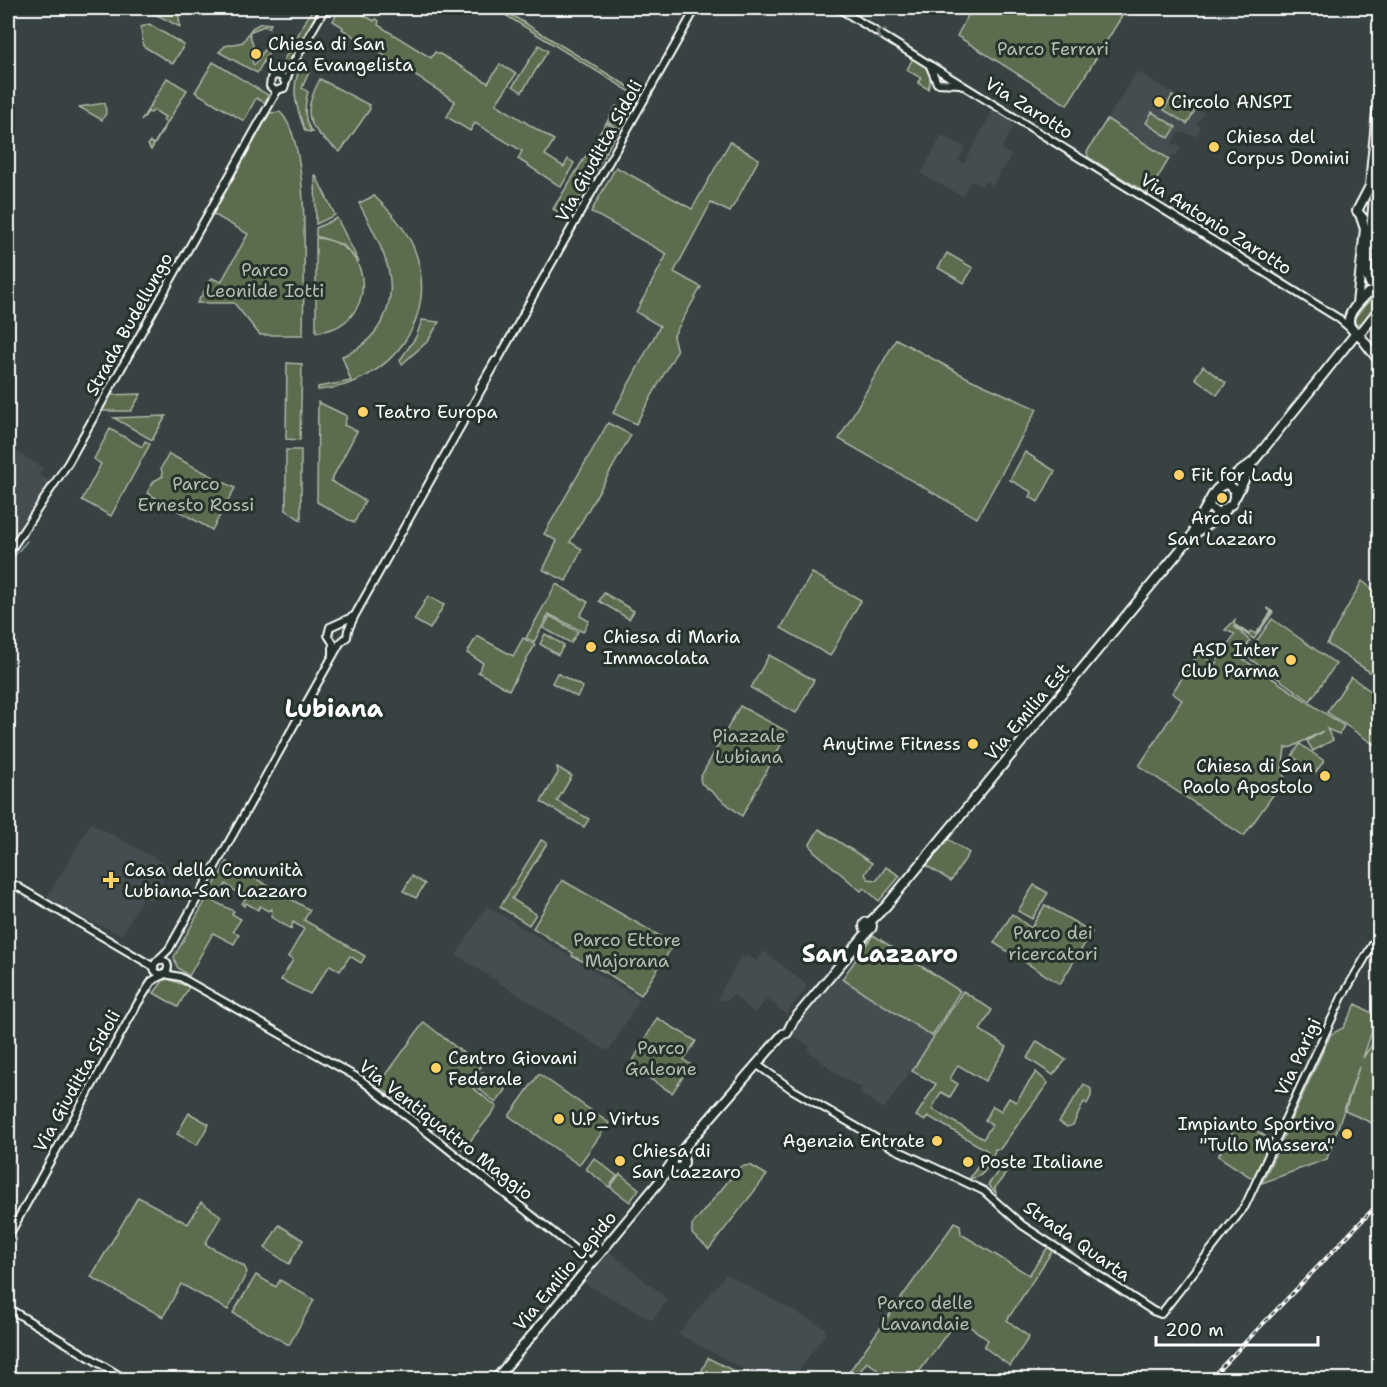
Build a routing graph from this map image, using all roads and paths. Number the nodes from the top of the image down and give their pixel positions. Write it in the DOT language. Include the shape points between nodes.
graph roads {
  1 [pos="325,8"];
  2 [pos="696,8"];
  3 [pos="838,8"];
  4 [pos="290,69"];
  5 [pos="941,73"];
  6 [pos="280,76"];
  7 [pos="1380,81"];
  8 [pos="285,82"];
  9 [pos="946,82"];
  10 [pos="964,85"];
  11 [pos="274,90"];
  12 [pos="1078,156"];
  13 [pos="1376,160"];
  14 [pos="1380,180"];
  15 [pos="1372,215"];
  16 [pos="1361,218"];
  17 [pos="1379,292"];
  18 [pos="1354,309"];
  19 [pos="1380,309"];
  20 [pos="1338,318"];
  21 [pos="1366,327"];
  22 [pos="1354,331"];
  23 [pos="1370,348"];
  24 [pos="1344,350"];
  25 [pos="1380,362"];
  26 [pos="1253,462"];
  27 [pos="1222,485"];
  28 [pos="1236,497"];
  29 [pos="1211,498"];
  30 [pos="1226,510"];
  31 [pos="1191,537"];
  32 [pos="8,554"];
  33 [pos="355,615"];
  34 [pos="340,623"];
  35 [pos="348,630"];
  36 [pos="337,643"];
  37 [pos="8,881"];
  38 [pos="1380,932"];
  39 [pos="169,949"];
  40 [pos="155,964"];
  41 [pos="168,965"];
  42 [pos="164,974"];
  43 [pos="180,978"];
  44 [pos="138,1003"];
  45 [pos="757,1063"];
  46 [pos="1250,1197"];
  47 [pos="8,1237"];
  48 [pos="591,1263"];
  49 [pos="8,1308"];
  50 [pos="127,1380"];
  51 [pos="495,1380"];
  1 -- 4 [label="street, Strada Budellungo"];
  2 -- 33 [label="street, Via Giuditta Sidoli"];
  5 -- 3 [label="street, Via Zarotto, one-way"];
  4 -- 6 [label="street, Strada Budellungo"];
  4 -- 8 [label="street, Strada Budellungo"];
  5 -- 9 [label="street"];
  5 -- 9 [label="street, Via Zarotto" via="937,83"];
  5 -- 10 [label="street, Via Zarotto"];
  6 -- 8 [label="street"];
  6 -- 11 [label="street, Strada Budellungo" via="271,78"];
  7 -- 13 [label="main road"];
  8 -- 11 [label="street, Strada Budellungo" via="284,88"];
  9 -- 10 [label="street, Via Zarotto"];
  10 -- 12 [label="street, Via Zarotto"];
  11 -- 32 [label="street, Strada Budellungo" via="270,105 69,463"];
  12 -- 20 [label="street, Via Antonio Zarotto"];
  13 -- 16 [label="main road" via="1370,186 1357,211"];
  14 -- 15 [label="main road"];
  15 -- 16 [label="main road"];
  15 -- 17 [label="main road" via="1367,278"];
  16 -- 18 [label="main road" via="1365,229"];
  17 -- 18 [label="main road" via="1368,293"];
  18 -- 20 [label="street"];
  18 -- 22 [label="main road" via="1348,320"];
  19 -- 21 [label="main road, Via Emilia Est"];
  20 -- 22 [label="street, Via Antonio Zarotto"];
  21 -- 22 [label="main road, Via Emilia Est"];
  21 -- 23 [label="main road"];
  22 -- 23 [label="main road"];
  22 -- 24 [label="main road, Via Emilia Est"];
  23 -- 24 [label="main road" via="1357,343"];
  23 -- 25 [label="main road"];
  24 -- 26 [label="main road, Via Emilia Est"];
  26 -- 27 [label="main road, Via Emilia Est"];
  26 -- 28 [label="main road, Via Emilia Est"];
  27 -- 28 [label="main road" via="1233,486"];
  27 -- 29 [label="main road, Via Emilia Est"];
  28 -- 30 [label="main road, Via Emilia Est"];
  29 -- 30 [label="main road" via="1212,511"];
  29 -- 31 [label="main road, Via Emilia Est"];
  30 -- 31 [label="main road, Via Emilia Est"];
  31 -- 45 [label="main road, Via Emilia Est"];
  33 -- 34 [label="street"];
  33 -- 35 [label="street, Via Giuditta Sidoli"];
  34 -- 35 [label="street"];
  34 -- 36 [label="street, Via Giuditta Sidoli" via="328,630 328,637"];
  35 -- 36 [label="street, Via Giuditta Sidoli" via="346,640"];
  36 -- 39 [label="street, Via Giuditta Sidoli"];
  37 -- 40 [label="street"];
  38 -- 46 [label="street, Via Parigi" via="1340,1000"];
  39 -- 40 [label="street, Via Giuditta Sidoli"];
  39 -- 41 [label="street, Via Giuditta Sidoli"];
  40 -- 41 [label="street" via="164,961"];
  40 -- 42 [label="street" via="158,974"];
  40 -- 44 [label="street, Via Giuditta Sidoli"];
  41 -- 42 [label="street, Via Giuditta Sidoli"];
  41 -- 43 [label="street, Via Ventiquattro Maggio"];
  42 -- 43 [label="street, Via Ventiquattro Maggio"];
  42 -- 44 [label="street, Via Giuditta Sidoli" via="152,981"];
  43 -- 48 [label="street, Via Ventiquattro Maggio" via="360,1079"];
  44 -- 47 [label="street, Via Giuditta Sidoli"];
  45 -- 46 [label="street, Strada Quarta" via="793,1090 892,1148 984,1191 1022,1225 1158,1314 1170,1306"];
  45 -- 48 [label="main road, Via Emilio Lepido"];
  48 -- 51 [label="main road, Via Emilio Lepido"];
  49 -- 50 [label="street"];
}
